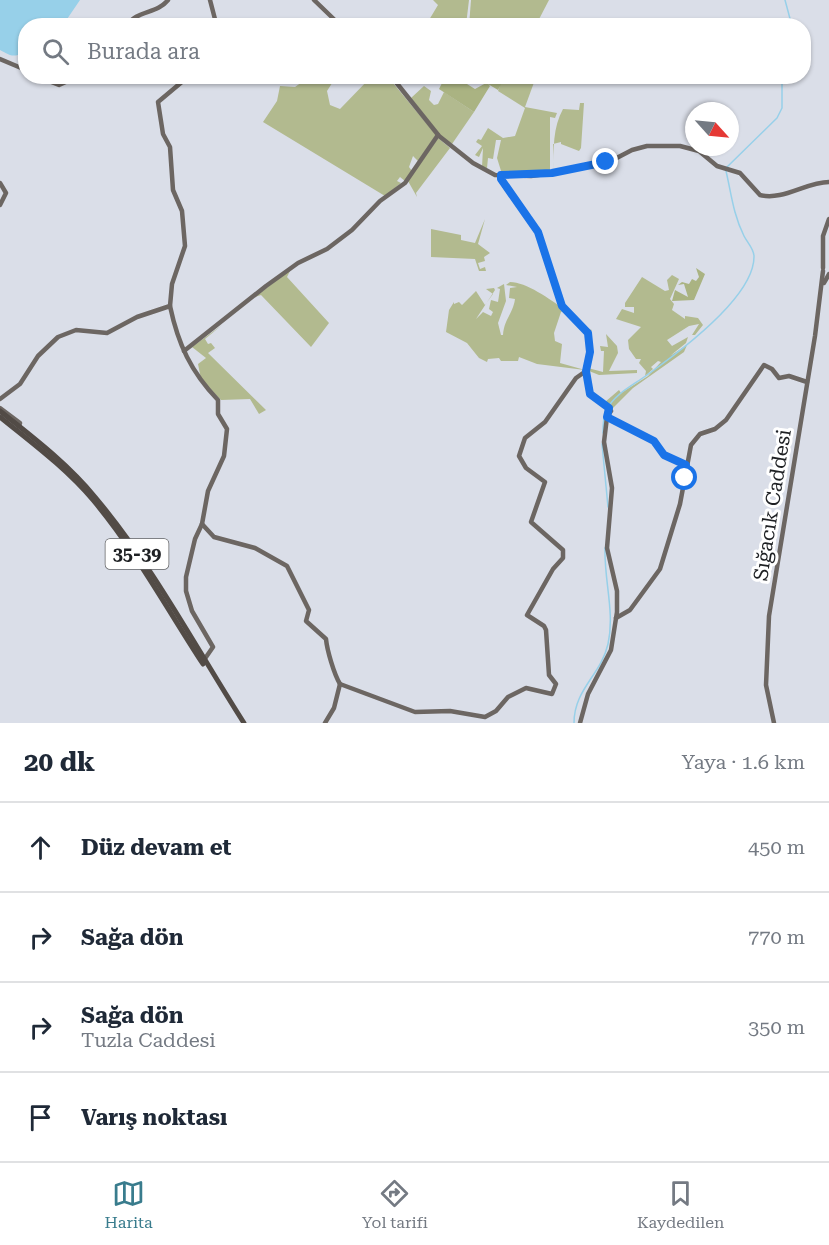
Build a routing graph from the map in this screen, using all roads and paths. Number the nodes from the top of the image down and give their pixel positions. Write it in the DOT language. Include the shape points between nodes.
graph roads {
  1 [pos="168,0"];
  2 [pos="210,0"];
  3 [pos="314,0"];
  4 [pos="133,18"];
  5 [pos="215,18"];
  6 [pos="333,18"];
  7 [pos="0,59"];
  8 [pos="18,67"];
  9 [pos="179,84"];
  10 [pos="397,84"];
  11 [pos="438,135"];
  12 [pos="501,175"];
  13 [pos="829,182"];
  14 [pos="0,183"];
  15 [pos="0,205"];
  16 [pos="829,219"];
  17 [pos="826,268"];
  18 [pos="829,274"];
  19 [pos="821,292"];
  20 [pos="171,306"];
  21 [pos="184,351"];
  22 [pos="586,371"];
  23 [pos="807,382"];
  24 [pos="0,399"];
  25 [pos="0,409"];
  26 [pos="0,417"];
  27 [pos="607,417"];
  28 [pos="686,465"];
  29 [pos="202,524"];
  30 [pos="616,618"];
  31 [pos="204,660"];
  32 [pos="340,684"];
  33 [pos="242,723"];
  34 [pos="325,723"];
  35 [pos="580,723"];
  36 [pos="774,723"];
  1 -- 4 [label="street" via="159,10"];
  2 -- 5 [label="street"];
  3 -- 6 [label="street"];
  7 -- 8 [label="street"];
  9 -- 20 [label="street" via="158,102 163,134 170,147 173,190 182,211 186,246 172,284"];
  10 -- 11 [label="street"];
  11 -- 12 [label="street" via="483,170"];
  11 -- 21 [label="street" via="405,183 352,230 327,249 298,262"];
  12 -- 13 [label="street" via="569,171 658,145 693,148 720,167 744,177 755,192 765,196"];
  12 -- 22 [label="street" via="505,187 538,232 562,306 588,333"];
  14 -- 15 [label="street" via="6,193"];
  16 -- 17 [label="street" via="823,236"];
  17 -- 18 [label="street"];
  17 -- 19 [label="street"];
  18 -- 19 [label="street"];
  19 -- 23 [label="street, Sığacık Caddesi"];
  20 -- 21 [label="street" via="177,339"];
  20 -- 24 [label="street" via="137,317 107,333 76,330 58,337 38,356 20,384"];
  21 -- 29 [label="street" via="201,382 218,400 218,414 227,429 224,456 208,491"];
  22 -- 27 [label="street" via="590,394 609,409"];
  22 -- 32 [label="street" via="576,378 545,422 525,438 519,456 526,468 545,482 531,522 563,550 564,558 553,569 526,615 544,626 549,675 556,684 554,692 526,688 507,697 485,717 450,711 415,712"];
  23 -- 28 [label="street" via="789,376 779,378 764,365 726,420 697,437"];
  23 -- 36 [label="street, Sığacık Caddesi" via="770,616 766,685"];
  25 -- 31 [label="main road, 35-39" via="94,496 126,536"];
  26 -- 33 [label="main road, 35-39" via="92,499 122,538"];
  27 -- 28 [label="street" via="654,441 664,455"];
  27 -- 30 [label="street" via="604,442 612,488 607,548 617,591"];
  28 -- 30 [label="street" via="680,504 660,568 630,610"];
  29 -- 31 [label="street" via="186,577 192,611 213,647"];
  29 -- 32 [label="street" via="214,537 255,548 287,566 309,610 306,621 326,639"];
  30 -- 35 [label="street" via="611,650 588,694"];
  31 -- 33 [label="main road, 35-39"];
  32 -- 34 [label="street" via="334,708"];
}
